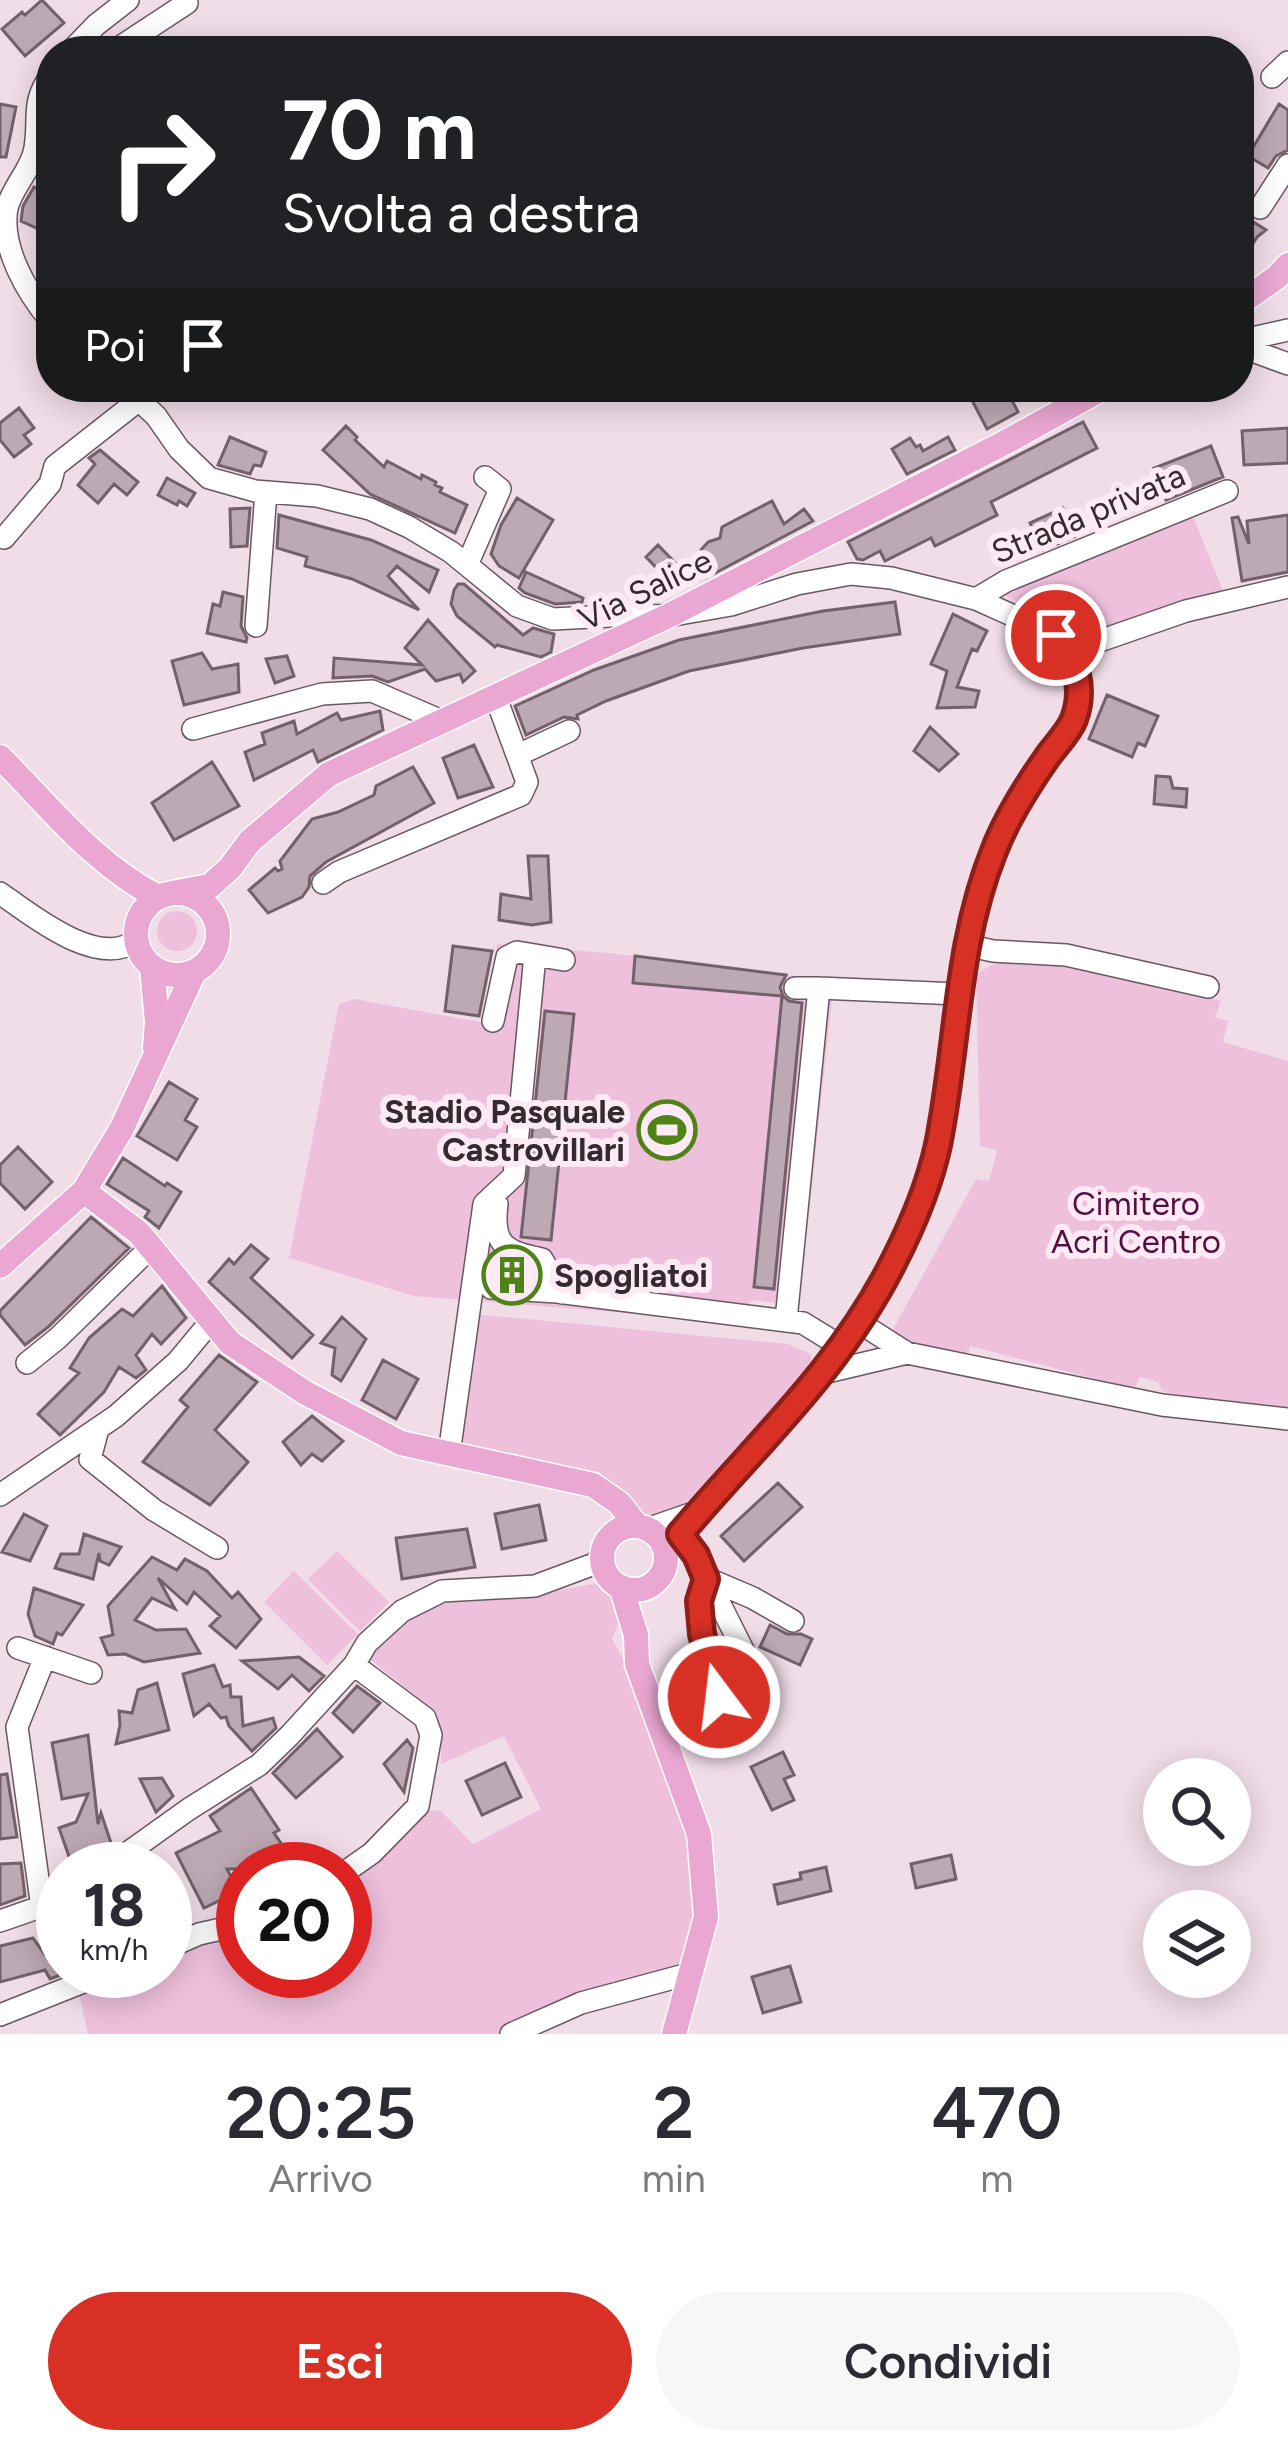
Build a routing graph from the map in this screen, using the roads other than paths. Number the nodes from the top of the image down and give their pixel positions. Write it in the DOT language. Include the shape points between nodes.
graph roads {
  1 [pos="128,0"];
  2 [pos="187,3"];
  3 [pos="86,36"];
  4 [pos="137,36"];
  5 [pos="36,149"];
  6 [pos="1288,165"];
  7 [pos="1260,208"];
  8 [pos="2,229"];
  9 [pos="1288,265"];
  10 [pos="1254,293"];
  11 [pos="36,302"];
  12 [pos="1288,330"];
  13 [pos="1254,340"];
  14 [pos="1254,350"];
  15 [pos="1288,364"];
  16 [pos="123,402"];
  17 [pos="141,402"];
  18 [pos="1078,402"];
  19 [pos="485,477"];
  20 [pos="1227,491"];
  21 [pos="266,492"];
  22 [pos="4,538"];
  23 [pos="467,565"];
  24 [pos="1288,587"];
  25 [pos="976,599"];
  26 [pos="668,616"];
  27 [pos="256,626"];
  28 [pos="1066,646"];
  29 [pos="496,698"];
  30 [pos="443,722"];
  31 [pos="193,729"];
  32 [pos="569,730"];
  33 [pos="518,754"];
  34 [pos="0,757"];
  35 [pos="104,863"];
  36 [pos="230,868"];
  37 [pos="323,884"];
  38 [pos="0,893"];
  39 [pos="165,895"];
  40 [pos="213,914"];
  41 [pos="136,934"];
  42 [pos="966,946"];
  43 [pos="535,955"];
  44 [pos="564,960"];
  45 [pos="152,967"];
  46 [pos="194,972"];
  47 [pos="1208,987"];
  48 [pos="795,988"];
  49 [pos="819,988"];
  50 [pos="958,994"];
  51 [pos="493,1021"];
  52 [pos="154,1060"];
  53 [pos="498,1188"];
  54 [pos="84,1191"];
  55 [pos="151,1247"];
  56 [pos="0,1266"];
  57 [pos="491,1288"];
  58 [pos="562,1293"];
  59 [pos="776,1319"];
  60 [pos="212,1321"];
  61 [pos="860,1324"];
  62 [pos="842,1347"];
  63 [pos="907,1353"];
  64 [pos="27,1363"];
  65 [pos="823,1373"];
  66 [pos="1288,1419"];
  67 [pos="98,1429"];
  68 [pos="449,1454"];
  69 [pos="0,1495"];
  70 [pos="702,1509"];
  71 [pos="634,1528"];
  72 [pos="673,1543"];
  73 [pos="217,1548"];
  74 [pos="611,1574"];
  75 [pos="656,1582"];
  76 [pos="712,1582"];
  77 [pos="793,1621"];
  78 [pos="636,1635"];
  79 [pos="18,1648"];
  80 [pos="44,1657"];
  81 [pos="354,1665"];
  82 [pos="752,1668"];
  83 [pos="91,1673"];
  84 [pos="736,1742"];
  85 [pos="40,1842"];
  86 [pos="143,1842"];
  87 [pos="372,1852"];
  88 [pos="36,1909"];
  89 [pos="0,1921"];
  90 [pos="692,1973"];
  91 [pos="43,1998"];
  92 [pos="0,2015"];
  93 [pos="512,2034"];
  94 [pos="674,2034"];
  1 -- 3 [label="street"];
  2 -- 4 [label="street"];
  5 -- 8 [label="street"];
  6 -- 7 [label="street"];
  8 -- 11 [label="street"];
  9 -- 10 [label="main road"];
  12 -- 13 [label="street"];
  14 -- 15 [label="street"];
  16 -- 22 [label="street" via="56,466"];
  17 -- 21 [label="street" via="208,478"];
  18 -- 26 [label="main road, Via Salice"];
  19 -- 23 [label="street" via="500,489"];
  20 -- 25 [label="street, Strada privata"];
  21 -- 23 [label="street" via="370,509"];
  21 -- 27 [label="street"];
  23 -- 26 [label="street" via="517,606 553,620"];
  24 -- 28 [label="street"];
  25 -- 26 [label="street" via="851,574"];
  25 -- 28 [label="street"];
  26 -- 29 [label="main road, Via Salice"];
  28 -- 42 [label="street" via="1080,687 1074,722 1001,835"];
  29 -- 30 [label="main road, Via Salice"];
  29 -- 33 [label="street"];
  30 -- 31 [label="street" via="372,692 322,694"];
  30 -- 36 [label="main road, Via Salice" via="329,774"];
  32 -- 33 [label="street"];
  33 -- 37 [label="street" via="527,782 521,795"];
  34 -- 35 [label="main road"];
  35 -- 39 [label="main road"];
  35 -- 41 [label="main road"];
  36 -- 39 [label="main road" via="210,886"];
  36 -- 40 [label="main road"];
  38 -- 41 [label="street" via="86,944 125,949"];
  39 -- 40 [label="main road" via="196,897"];
  39 -- 41 [label="main road" via="148,904"];
  40 -- 46 [label="main road" via="216,947"];
  41 -- 45 [label="main road"];
  42 -- 47 [label="street" via="1066,955"];
  42 -- 50 [label="street"];
  43 -- 44 [label="street"];
  43 -- 51 [label="street" via="507,957"];
  43 -- 53 [label="street" via="514,1175"];
  45 -- 46 [label="main road"];
  45 -- 52 [label="main road"];
  46 -- 52 [label="main road"];
  48 -- 49 [label="street"];
  49 -- 50 [label="street"];
  49 -- 59 [label="street"];
  50 -- 61 [label="street" via="937,1149 918,1211"];
  52 -- 54 [label="main road"];
  53 -- 58 [label="street" via="503,1246 542,1258"];
  53 -- 68 [label="street" via="484,1204"];
  54 -- 55 [label="main road"];
  54 -- 56 [label="main road"];
  55 -- 60 [label="main road"];
  55 -- 64 [label="street"];
  57 -- 58 [label="street"];
  58 -- 59 [label="street"];
  59 -- 62 [label="street" via="802,1323"];
  60 -- 67 [label="street"];
  60 -- 68 [label="main road" via="230,1343 304,1392 400,1443"];
  61 -- 62 [label="street"];
  61 -- 63 [label="street"];
  62 -- 65 [label="street"];
  63 -- 65 [label="street"];
  63 -- 66 [label="street" via="1162,1405"];
  65 -- 70 [label="street"];
  67 -- 69 [label="street"];
  67 -- 73 [label="street" via="90,1459"];
  68 -- 71 [label="main road" via="593,1485"];
  70 -- 71 [label="street"];
  70 -- 72 [label="street"];
  71 -- 72 [label="main road"];
  71 -- 74 [label="main road" via="610,1537"];
  72 -- 75 [label="main road"];
  72 -- 76 [label="street" via="696,1555"];
  74 -- 75 [label="main road" via="639,1590"];
  74 -- 78 [label="main road"];
  74 -- 81 [label="street" via="594,1564 535,1586 442,1591 403,1611"];
  75 -- 78 [label="main road"];
  76 -- 77 [label="street"];
  76 -- 82 [label="street"];
  76 -- 84 [label="street" via="699,1601 702,1634"];
  78 -- 90 [label="main road" via="637,1664 699,1834 706,1917"];
  79 -- 80 [label="street"];
  80 -- 83 [label="street"];
  80 -- 85 [label="street" via="17,1727"];
  81 -- 86 [label="street" via="259,1765"];
  81 -- 87 [label="street" via="425,1718 431,1735 418,1806"];
  88 -- 89 [label="street"];
  90 -- 93 [label="street" via="581,2003"];
  90 -- 94 [label="main road"];
  91 -- 92 [label="street"];
}
